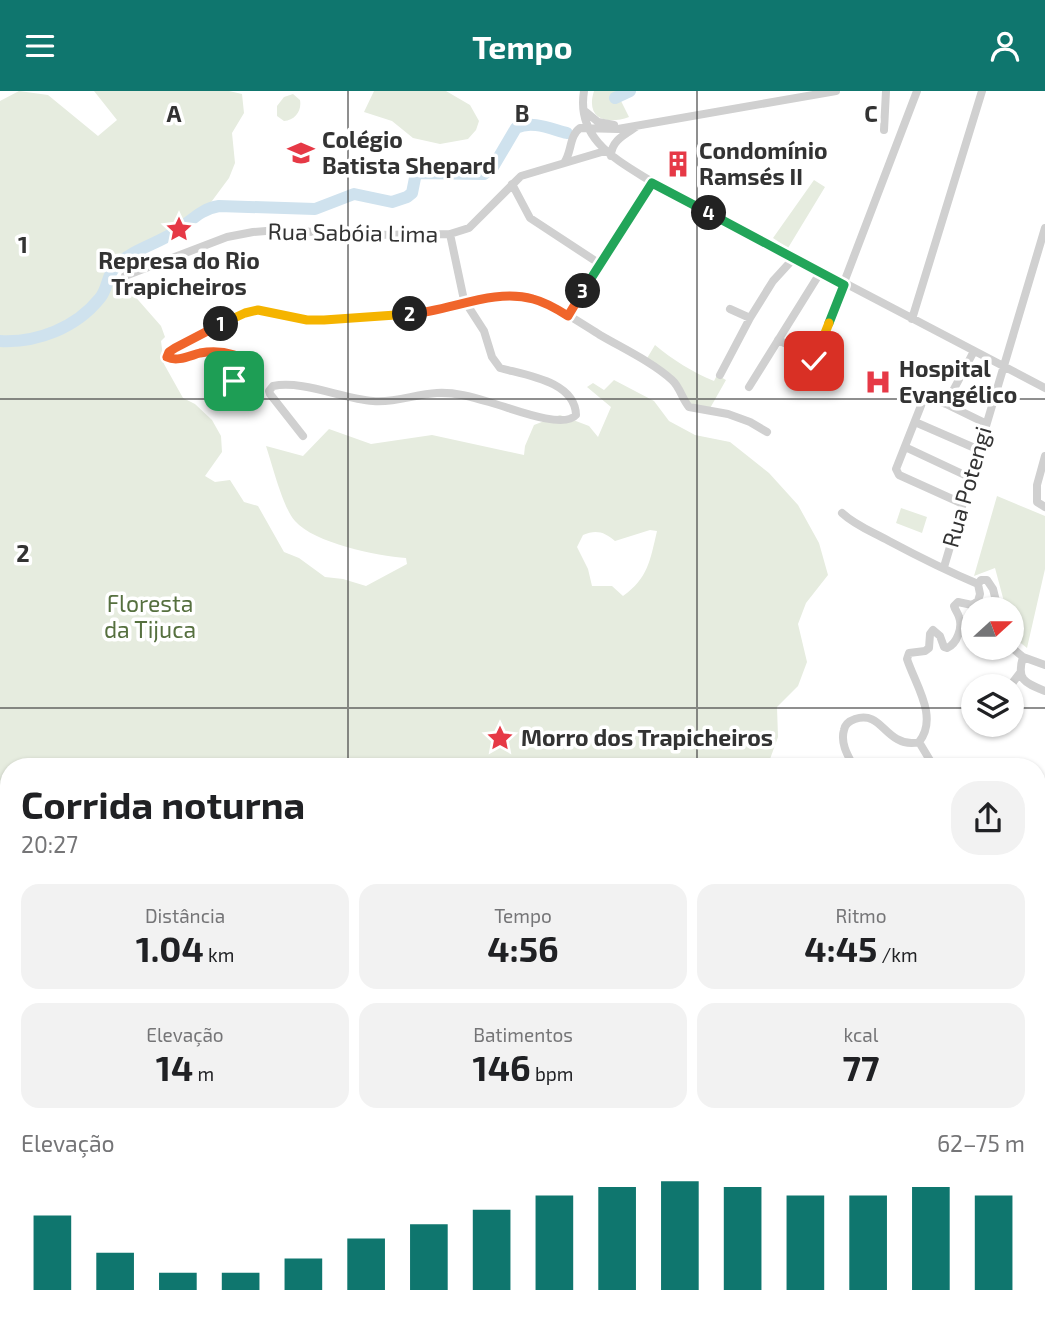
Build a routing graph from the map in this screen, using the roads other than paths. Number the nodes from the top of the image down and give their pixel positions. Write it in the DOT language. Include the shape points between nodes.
graph roads {
  1 [pos="584,91"];
  2 [pos="836,91"];
  3 [pos="886,91"];
  4 [pos="917,91"];
  5 [pos="982,91"];
  6 [pos="584,107"];
  7 [pos="642,124"];
  8 [pos="589,129"];
  9 [pos="884,130"];
  10 [pos="608,154"];
  11 [pos="564,163"];
  12 [pos="652,183"];
  13 [pos="512,184"];
  14 [pos="1045,228"];
  15 [pos="450,234"];
  16 [pos="794,258"];
  17 [pos="600,264"];
  18 [pos="820,273"];
  19 [pos="125,276"];
  20 [pos="844,285"];
  21 [pos="467,304"];
  22 [pos="730,309"];
  23 [pos="568,316"];
  24 [pos="750,318"];
  25 [pos="912,319"];
  26 [pos="778,340"];
  27 [pos="974,351"];
  28 [pos="1004,367"];
  29 [pos="720,375"];
  30 [pos="234,381"];
  31 [pos="748,387"];
  32 [pos="1045,388"];
  33 [pos="946,404"];
  34 [pos="915,422"];
  35 [pos="985,423"];
  36 [pos="767,432"];
  37 [pos="303,436"];
  38 [pos="905,447"];
  39 [pos="977,449"];
  40 [pos="1045,456"];
  41 [pos="969,477"];
  42 [pos="961,503"];
  43 [pos="1045,507"];
  44 [pos="842,513"];
  45 [pos="943,567"];
  46 [pos="978,584"];
  47 [pos="994,597"];
  48 [pos="1024,657"];
  49 [pos="1022,660"];
  50 [pos="1045,665"];
  51 [pos="1020,673"];
  52 [pos="1045,691"];
  53 [pos="919,742"];
  54 [pos="848,758"];
  55 [pos="929,758"];
  1 -- 6 [label="street"];
  2 -- 7 [label="street"];
  3 -- 9 [label="street"];
  4 -- 20 [label="street"];
  5 -- 25 [label="street"];
  6 -- 7 [label="street" via="598,122"];
  6 -- 8 [label="street"];
  7 -- 8 [label="street"];
  7 -- 10 [label="street" via="617,141"];
  8 -- 10 [label="street"];
  8 -- 11 [label="street" via="576,131"];
  10 -- 11 [label="street, Rua Sabóia Lima"];
  10 -- 12 [label="street"];
  11 -- 13 [label="street, Rua Sabóia Lima" via="531,172"];
  12 -- 16 [label="street"];
  12 -- 17 [label="street"];
  13 -- 15 [label="street, Rua Sabóia Lima" via="469,228"];
  13 -- 17 [label="street" via="530,218"];
  14 -- 28 [label="street, Rua Potengi"];
  15 -- 19 [label="street, Rua Sabóia Lima" via="253,232 227,237"];
  15 -- 21 [label="street"];
  16 -- 18 [label="street"];
  16 -- 24 [label="street"];
  17 -- 23 [label="street"];
  18 -- 20 [label="street"];
  18 -- 26 [label="street"];
  20 -- 25 [label="street"];
  20 -- 26 [label="street" via="815,359"];
  21 -- 23 [label="street" via="515,296 533,299"];
  21 -- 30 [label="street" via="415,314 324,320 258,310 167,355 171,360 203,353 235,355 252,365 258,376 250,382"];
  21 -- 37 [label="street" via="484,331 496,364 563,391 575,406 573,418 548,419 458,395 436,393 372,401 310,388 273,386 270,394"];
  22 -- 24 [label="street"];
  23 -- 36 [label="street" via="674,381 689,407 728,414"];
  24 -- 29 [label="street"];
  25 -- 27 [label="street"];
  26 -- 31 [label="street"];
  27 -- 28 [label="street"];
  27 -- 33 [label="street"];
  28 -- 32 [label="street"];
  28 -- 35 [label="street, Rua Potengi"];
  33 -- 34 [label="street" via="926,396"];
  33 -- 35 [label="street"];
  34 -- 38 [label="street"];
  34 -- 39 [label="street"];
  35 -- 39 [label="street, Rua Potengi"];
  38 -- 41 [label="street"];
  38 -- 42 [label="street" via="896,469 899,475"];
  39 -- 41 [label="street, Rua Potengi"];
  40 -- 43 [label="street" via="1037,485 1037,502"];
  41 -- 42 [label="street, Rua Potengi"];
  42 -- 45 [label="street, Rua Potengi"];
  44 -- 45 [label="street, Rua Potengi" via="914,556"];
  45 -- 46 [label="street, Rua Potengi"];
  46 -- 47 [label="street, Rua Potengi" via="984,579"];
  46 -- 53 [label="street" via="978,601 954,606 960,618 953,646 943,647 933,630 929,648 908,655 927,718"];
  48 -- 50 [label="street"];
  49 -- 51 [label="street"];
  51 -- 52 [label="street" via="1025,682"];
  53 -- 54 [label="street" via="895,739 876,720 858,718 843,732"];
  53 -- 55 [label="street"];
}
